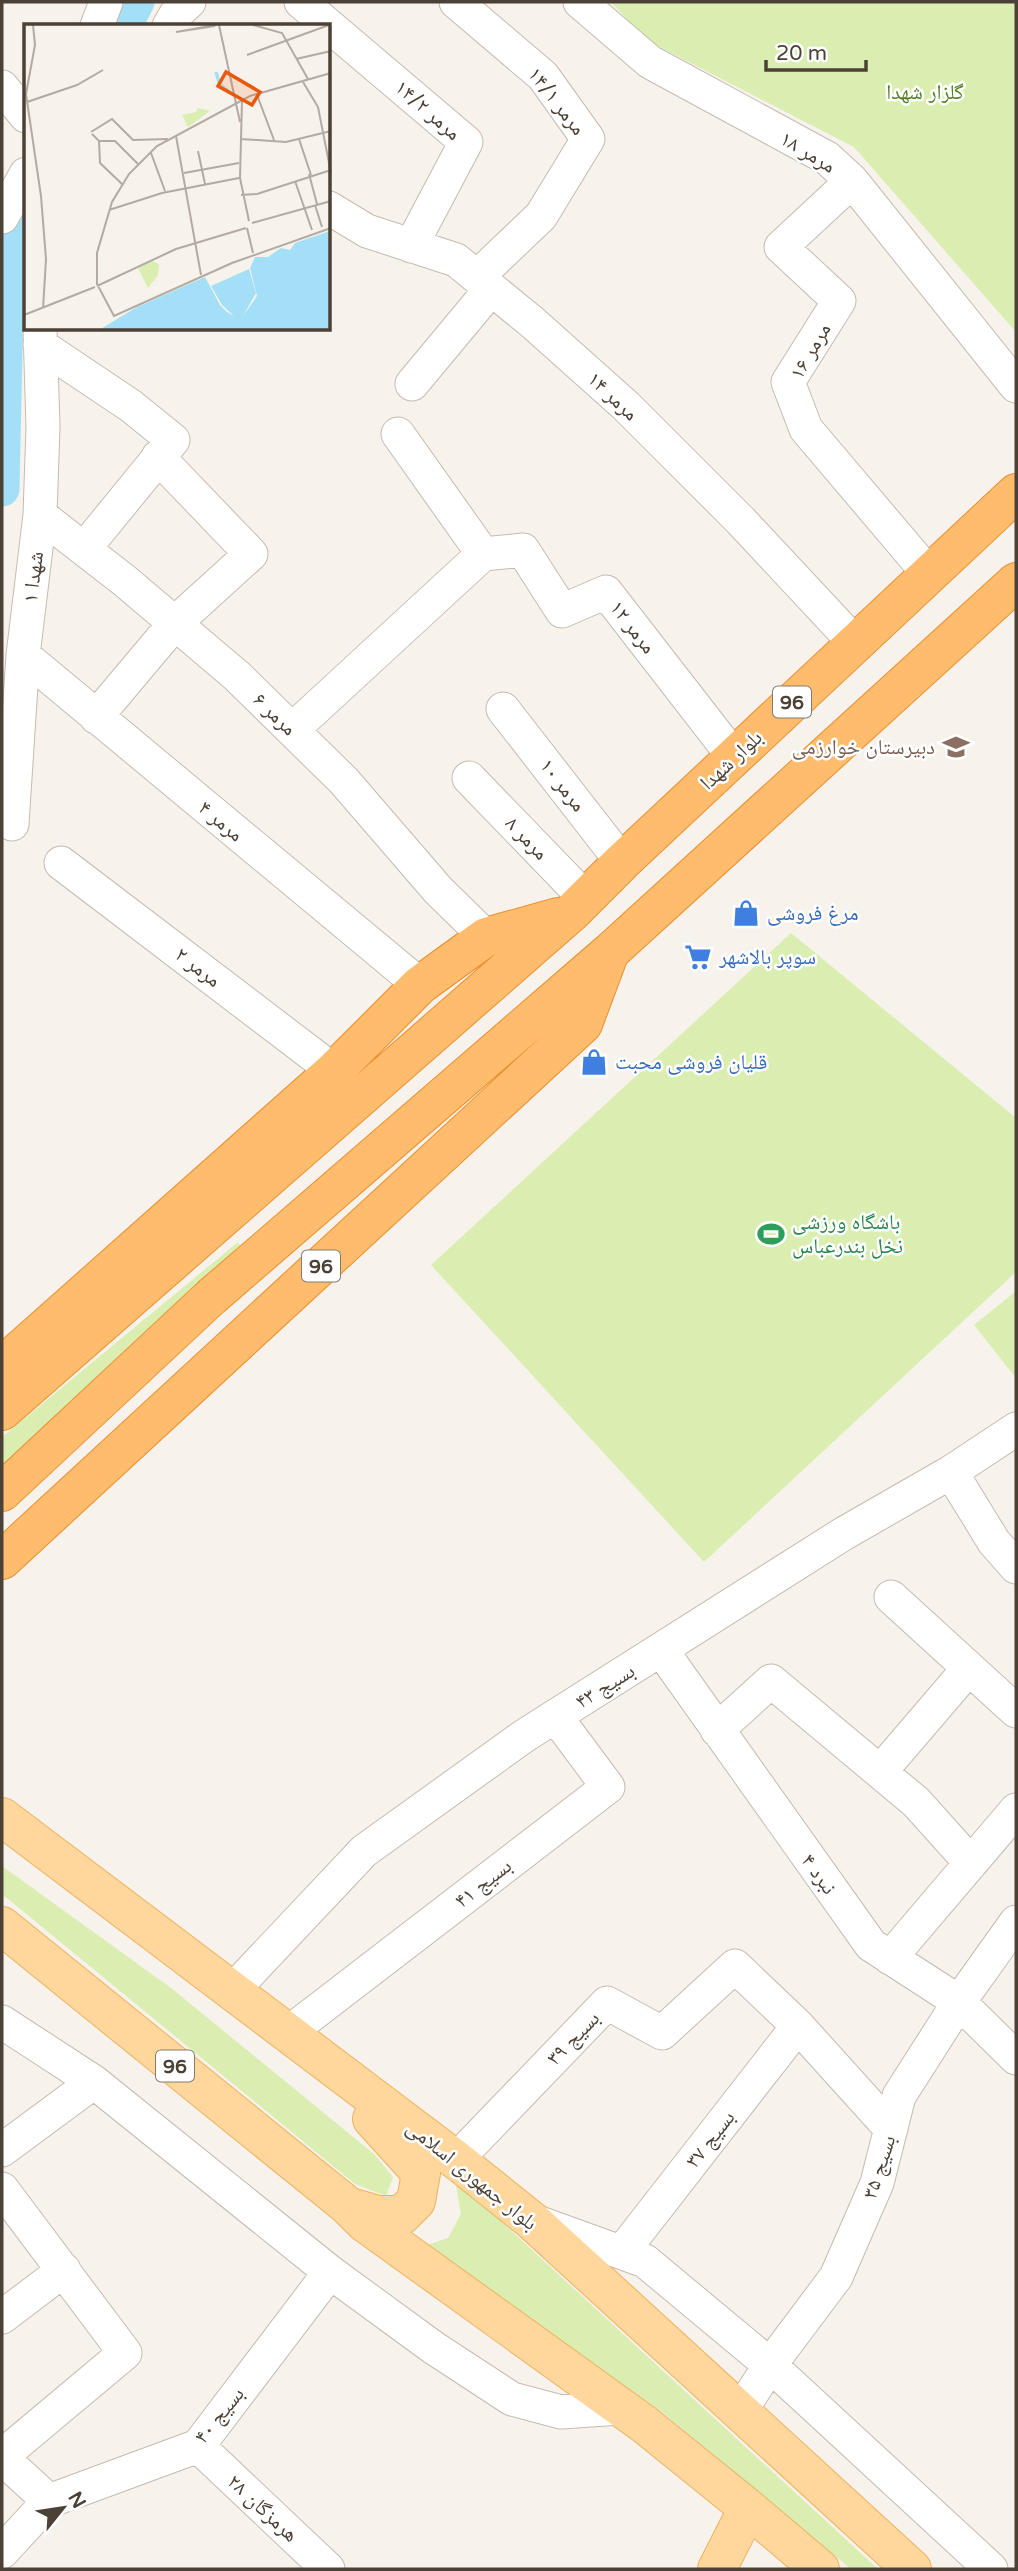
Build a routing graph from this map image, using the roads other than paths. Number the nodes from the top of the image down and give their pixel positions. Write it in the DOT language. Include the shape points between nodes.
graph roads {
  1 [pos="106,2"];
  2 [pos="188,2"];
  3 [pos="301,2"];
  4 [pos="456,2"];
  5 [pos="580,2"];
  6 [pos="98,24"];
  7 [pos="170,24"];
  8 [pos="327,24"];
  9 [pos="331,27"];
  10 [pos="2,87"];
  11 [pos="24,114"];
  12 [pos="24,178"];
  13 [pos="852,181"];
  14 [pos="331,209"];
  15 [pos="2,217"];
  16 [pos="411,246"];
  17 [pos="484,283"];
  18 [pos="40,337"];
  19 [pos="412,384"];
  20 [pos="1016,386"];
  21 [pos="398,434"];
  22 [pos="158,457"];
  23 [pos="1016,493"];
  24 [pos="40,515"];
  25 [pos="84,550"];
  26 [pos="483,555"];
  27 [pos="929,573"];
  28 [pos="1016,582"];
  29 [pos="175,623"];
  30 [pos="855,643"];
  31 [pos="23,655"];
  32 [pos="503,709"];
  33 [pos="96,717"];
  34 [pos="292,730"];
  35 [pos="734,757"];
  36 [pos="469,778"];
  37 [pos="12,824"];
  38 [pos="622,862"];
  39 [pos="61,863"];
  40 [pos="578,906"];
  41 [pos="486,937"];
  42 [pos="610,952"];
  43 [pos="420,985"];
  44 [pos="334,1071"];
  45 [pos="2,1366"];
  46 [pos="2,1411"];
  47 [pos="1016,1429"];
  48 [pos="951,1472"];
  49 [pos="2,1492"];
  50 [pos="2,1560"];
  51 [pos="1016,1567"];
  52 [pos="891,1597"];
  53 [pos="662,1651"];
  54 [pos="968,1668"];
  55 [pos="1016,1711"];
  56 [pos="556,1717"];
  57 [pos="717,1730"];
  58 [pos="880,1772"];
  59 [pos="1016,1810"];
  60 [pos="2,1817"];
  61 [pos="970,1861"];
  62 [pos="1016,1922"];
  63 [pos="2,1926"];
  64 [pos="890,1958"];
  65 [pos="232,1991"];
  66 [pos="959,2003"];
  67 [pos="2,2022"];
  68 [pos="797,2026"];
  69 [pos="288,2033"];
  70 [pos="1016,2058"];
  71 [pos="94,2082"];
  72 [pos="891,2129"];
  73 [pos="2,2150"];
  74 [pos="456,2160"];
  75 [pos="2,2189"];
  76 [pos="348,2206"];
  77 [pos="531,2220"];
  78 [pos="622,2252"];
  79 [pos="64,2270"];
  80 [pos="330,2272"];
  81 [pos="2,2317"];
  82 [pos="770,2365"];
  83 [pos="621,2408"];
  84 [pos="740,2412"];
  85 [pos="198,2446"];
  86 [pos="2,2457"];
  87 [pos="48,2501"];
  88 [pos="748,2508"];
  89 [pos="2,2552"];
  90 [pos="328,2569"];
  91 [pos="717,2569"];
  92 [pos="820,2569"];
  93 [pos="912,2569"];
  94 [pos="991,2569"];
  1 -- 6 [label="street"];
  2 -- 7 [label="street"];
  3 -- 8 [label="street, مرمر ۱۴/۲"];
  4 -- 17 [label="street, مرمر ۱۴/۱" via="542,76 588,139 541,216"];
  5 -- 13 [label="street, مرمر ۱۸" via="650,62 827,158"];
  9 -- 16 [label="street, مرمر ۱۴/۲" via="466,142"];
  10 -- 11 [label="street"];
  12 -- 15 [label="street"];
  13 -- 20 [label="street, مرمر ۱۸"];
  13 -- 27 [label="street, مرمر ۱۶" via="781,247 839,301 789,382 806,429"];
  14 -- 16 [label="street, مرمر ۱۴" via="367,231"];
  16 -- 17 [label="street, مرمر ۱۴" via="456,260"];
  17 -- 19 [label="street"];
  17 -- 30 [label="street, مرمر ۱۴" via="626,406"];
  18 -- 22 [label="street" via="173,440"];
  18 -- 24 [label="street, شهدا ۱"];
  21 -- 26 [label="street"];
  22 -- 25 [label="street"];
  22 -- 29 [label="street" via="251,554"];
  23 -- 27 [label="highway, بلوار شهدا / 96"];
  24 -- 25 [label="street, مرمر ۶"];
  24 -- 31 [label="street, شهدا ۱"];
  25 -- 29 [label="street, مرمر ۶"];
  26 -- 34 [label="street"];
  26 -- 35 [label="street, مرمر ۱۲" via="523,550 562,611 606,592"];
  27 -- 30 [label="highway, بلوار شهدا / 96"];
  28 -- 42 [label="highway, 96"];
  29 -- 33 [label="street"];
  29 -- 34 [label="street, مرمر ۶"];
  30 -- 35 [label="highway, بلوار شهدا / 96"];
  31 -- 33 [label="street, مرمر ۴"];
  31 -- 37 [label="street, شهدا ۱"];
  32 -- 38 [label="street, مرمر ۱۰"];
  33 -- 43 [label="street, مرمر ۴"];
  34 -- 41 [label="street, مرمر ۶"];
  35 -- 38 [label="highway, بلوار شهدا / 96"];
  36 -- 40 [label="street, مرمر ۸"];
  38 -- 40 [label="highway, بلوار شهدا / 96"];
  39 -- 44 [label="street, مرمر ۲"];
  40 -- 41 [label="highway, 96"];
  40 -- 46 [label="highway, بلوار شهدا"];
  41 -- 43 [label="highway, 96"];
  42 -- 49 [label="highway" via="211,1297"];
  42 -- 50 [label="highway, 96" via="583,1024"];
  43 -- 44 [label="highway, 96"];
  44 -- 45 [label="highway, 96"];
  47 -- 48 [label="street, بسیج ۴۳"];
  48 -- 51 [label="street" via="994,1542"];
  48 -- 53 [label="street, بسیج ۴۳" via="843,1534"];
  52 -- 54 [label="street"];
  53 -- 56 [label="street, بسیج ۴۳"];
  53 -- 57 [label="street, نبرد ۴"];
  54 -- 55 [label="street"];
  54 -- 58 [label="street"];
  56 -- 65 [label="street, بسیج ۴۳" via="364,1851"];
  56 -- 69 [label="street, بسیج ۴۱" via="608,1787"];
  57 -- 58 [label="street" via="771,1681"];
  57 -- 64 [label="street, نبرد ۴" via="871,1945"];
  58 -- 61 [label="street" via="916,1802"];
  59 -- 61 [label="street"];
  60 -- 65 [label="main road, بلوار جمهوری اسلامی / 96"];
  61 -- 64 [label="street"];
  62 -- 66 [label="street, بسیج ۳۵"];
  63 -- 76 [label="main road, 96"];
  64 -- 66 [label="street, نبرد ۴"];
  65 -- 69 [label="main road, بلوار جمهوری اسلامی / 96"];
  66 -- 70 [label="street, نبرد ۴"];
  66 -- 72 [label="street, بسیج ۳۵" via="900,2096"];
  67 -- 71 [label="street"];
  68 -- 72 [label="street"];
  68 -- 74 [label="street, بسیج ۳۹" via="735,1966 662,2033 607,2003"];
  68 -- 78 [label="street, بسیج ۳۷"];
  69 -- 74 [label="main road, بلوار جمهوری اسلامی"];
  69 -- 76 [label="main road, 96" via="421,2173 416,2201 402,2215 378,2215"];
  71 -- 73 [label="street"];
  71 -- 80 [label="street"];
  72 -- 82 [label="street, بسیج ۳۵" via="877,2183 836,2277"];
  74 -- 77 [label="main road, بلوار جمهوری اسلامی"];
  75 -- 79 [label="street"];
  76 -- 83 [label="main road" via="365,2223"];
  77 -- 78 [label="street"];
  77 -- 84 [label="main road, بلوار جمهوری اسلامی"];
  78 -- 82 [label="street" via="645,2261"];
  79 -- 81 [label="street"];
  79 -- 86 [label="street" via="125,2353"];
  80 -- 83 [label="street" via="512,2399 561,2412"];
  80 -- 85 [label="street, بسیج ۴۰"];
  82 -- 84 [label="street, بسیج ۳۵"];
  82 -- 94 [label="street"];
  83 -- 88 [label="main road"];
  84 -- 93 [label="main road, بلوار جمهوری اسلامی"];
  85 -- 87 [label="street, بسیج ۴۰"];
  85 -- 90 [label="street, هرمزگان ۲۸"];
  86 -- 87 [label="street"];
  87 -- 89 [label="street, بسیج ۴۰"];
  88 -- 91 [label="main road"];
  88 -- 92 [label="main road"];
}
